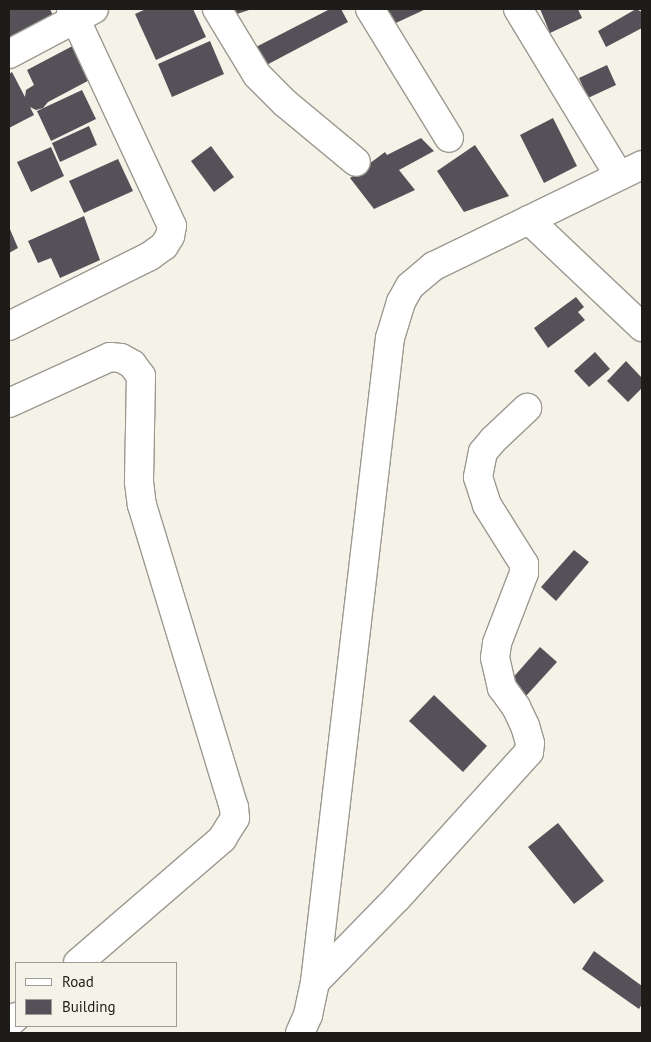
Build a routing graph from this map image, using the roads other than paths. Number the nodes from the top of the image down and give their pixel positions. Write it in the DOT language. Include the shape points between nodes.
graph roads {
  1 [pos="217,9"];
  2 [pos="370,9"];
  3 [pos="518,9"];
  4 [pos="80,12"];
  5 [pos="9,54"];
  6 [pos="449,138"];
  7 [pos="356,162"];
  8 [pos="630,170"];
  9 [pos="529,220"];
  10 [pos="9,326"];
  11 [pos="642,327"];
  12 [pos="9,403"];
  13 [pos="528,408"];
  14 [pos="79,962"];
  15 [pos="315,982"];
  16 [pos="300,1033"];
  1 -- 7 [label="street" via="257,75 285,103"];
  2 -- 6 [label="street"];
  3 -- 8 [label="street"];
  4 -- 5 [label="street"];
  4 -- 10 [label="street" via="172,226 170,236 164,246 150,256"];
  8 -- 9 [label="street"];
  9 -- 11 [label="street"];
  9 -- 15 [label="street" via="434,266 420,277 410,286 401,302 393,329"];
  12 -- 14 [label="street" via="110,357 132,364 141,376 139,482 142,505 234,807 235,818 222,839"];
  13 -- 15 [label="street" via="483,452 478,477 487,506 524,564 524,573 495,658 502,688 525,726 529,752 397,898"];
  15 -- 16 [label="street" via="308,1015"];
}
